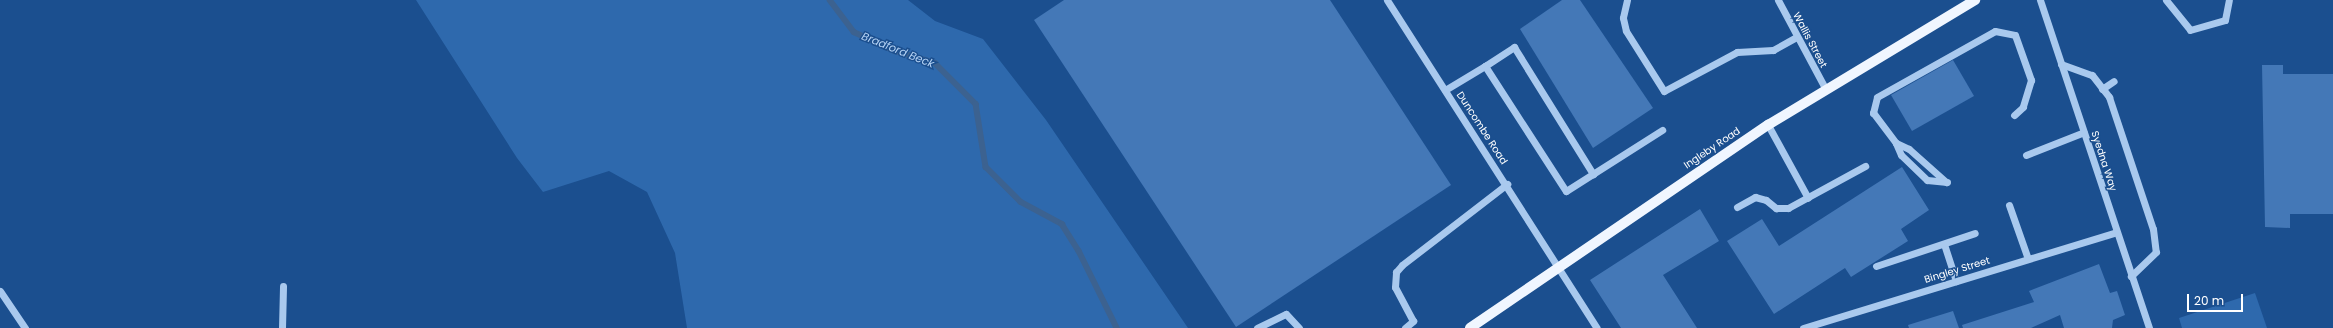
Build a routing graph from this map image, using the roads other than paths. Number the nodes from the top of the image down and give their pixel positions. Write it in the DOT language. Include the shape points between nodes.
graph roads {
  1 [pos="1387,0"];
  2 [pos="1627,0"];
  3 [pos="1778,0"];
  4 [pos="1964,0"];
  5 [pos="1975,0"];
  6 [pos="2040,0"];
  7 [pos="2166,0"];
  8 [pos="2229,0"];
  9 [pos="1955,10"];
  10 [pos="1796,37"];
  11 [pos="2061,64"];
  12 [pos="1485,66"];
  13 [pos="2114,82"];
  14 [pos="1825,88"];
  15 [pos="2102,89"];
  16 [pos="1445,90"];
  17 [pos="2014,115"];
  18 [pos="1768,125"];
  19 [pos="1662,130"];
  20 [pos="2084,132"];
  21 [pos="1896,143"];
  22 [pos="2026,155"];
  23 [pos="1866,166"];
  24 [pos="1593,174"];
  25 [pos="1507,184"];
  26 [pos="1808,198"];
  27 [pos="2009,205"];
  28 [pos="1737,207"];
  29 [pos="2117,232"];
  30 [pos="1975,233"];
  31 [pos="1944,244"];
  32 [pos="2028,259"];
  33 [pos="1560,265"];
  34 [pos="1876,266"];
  35 [pos="2131,276"];
  36 [pos="1956,281"];
  37 [pos="283,286"];
  38 [pos="1,295"];
  39 [pos="25,328"];
  40 [pos="282,328"];
  41 [pos="1257,328"];
  42 [pos="1299,328"];
  43 [pos="1405,328"];
  44 [pos="1470,328"];
  45 [pos="1597,328"];
  46 [pos="1803,328"];
  47 [pos="2149,328"];
  1 -- 16 [label="street, Duncombe Road"];
  2 -- 10 [label="street" via="1623,18 1626,31 1664,91 1737,52 1773,50"];
  3 -- 10 [label="street, Wallis Street"];
  4 -- 9 [label="street"];
  5 -- 9 [label="main road, Ingleby Road"];
  6 -- 11 [label="street, Syedna Way"];
  7 -- 8 [label="street" via="2190,30 2225,20"];
  9 -- 14 [label="main road, Ingleby Road"];
  10 -- 14 [label="street, Wallis Street"];
  11 -- 15 [label="street" via="2081,68"];
  11 -- 20 [label="street, Syedna Way"];
  12 -- 16 [label="street"];
  12 -- 24 [label="street" via="1566,190"];
  12 -- 24 [label="street" via="1514,47"];
  13 -- 15 [label="street"];
  14 -- 18 [label="main road, Ingleby Road"];
  15 -- 35 [label="street" via="2109,98 2155,238 2156,252"];
  16 -- 25 [label="street, Duncombe Road"];
  17 -- 21 [label="street" via="2023,107 2031,80 2015,35 1995,32 1877,97 1873,113"];
  18 -- 26 [label="street"];
  18 -- 33 [label="main road, Ingleby Road"];
  19 -- 24 [label="street"];
  20 -- 22 [label="street"];
  20 -- 29 [label="street, Syedna Way"];
  21 -- 21 [label="street" via="1909,149 1947,182 1927,180 1901,155"];
  23 -- 26 [label="street"];
  25 -- 33 [label="street, Duncombe Road"];
  25 -- 43 [label="street" via="1402,264 1396,272 1395,287 1413,321"];
  26 -- 28 [label="street" via="1788,208 1776,208 1766,200 1755,197"];
  27 -- 32 [label="street"];
  29 -- 32 [label="street, Bingley Street"];
  29 -- 35 [label="street, Syedna Way"];
  30 -- 31 [label="street"];
  31 -- 34 [label="street"];
  31 -- 36 [label="street"];
  32 -- 36 [label="street, Bingley Street"];
  33 -- 44 [label="main road, Ingleby Road"];
  33 -- 45 [label="street, Duncombe Road"];
  35 -- 47 [label="street, Syedna Way"];
  36 -- 46 [label="street, Bingley Street"];
  37 -- 40 [label="street"];
  38 -- 39 [label="street"];
  41 -- 42 [label="street" via="1286,314"];
}
